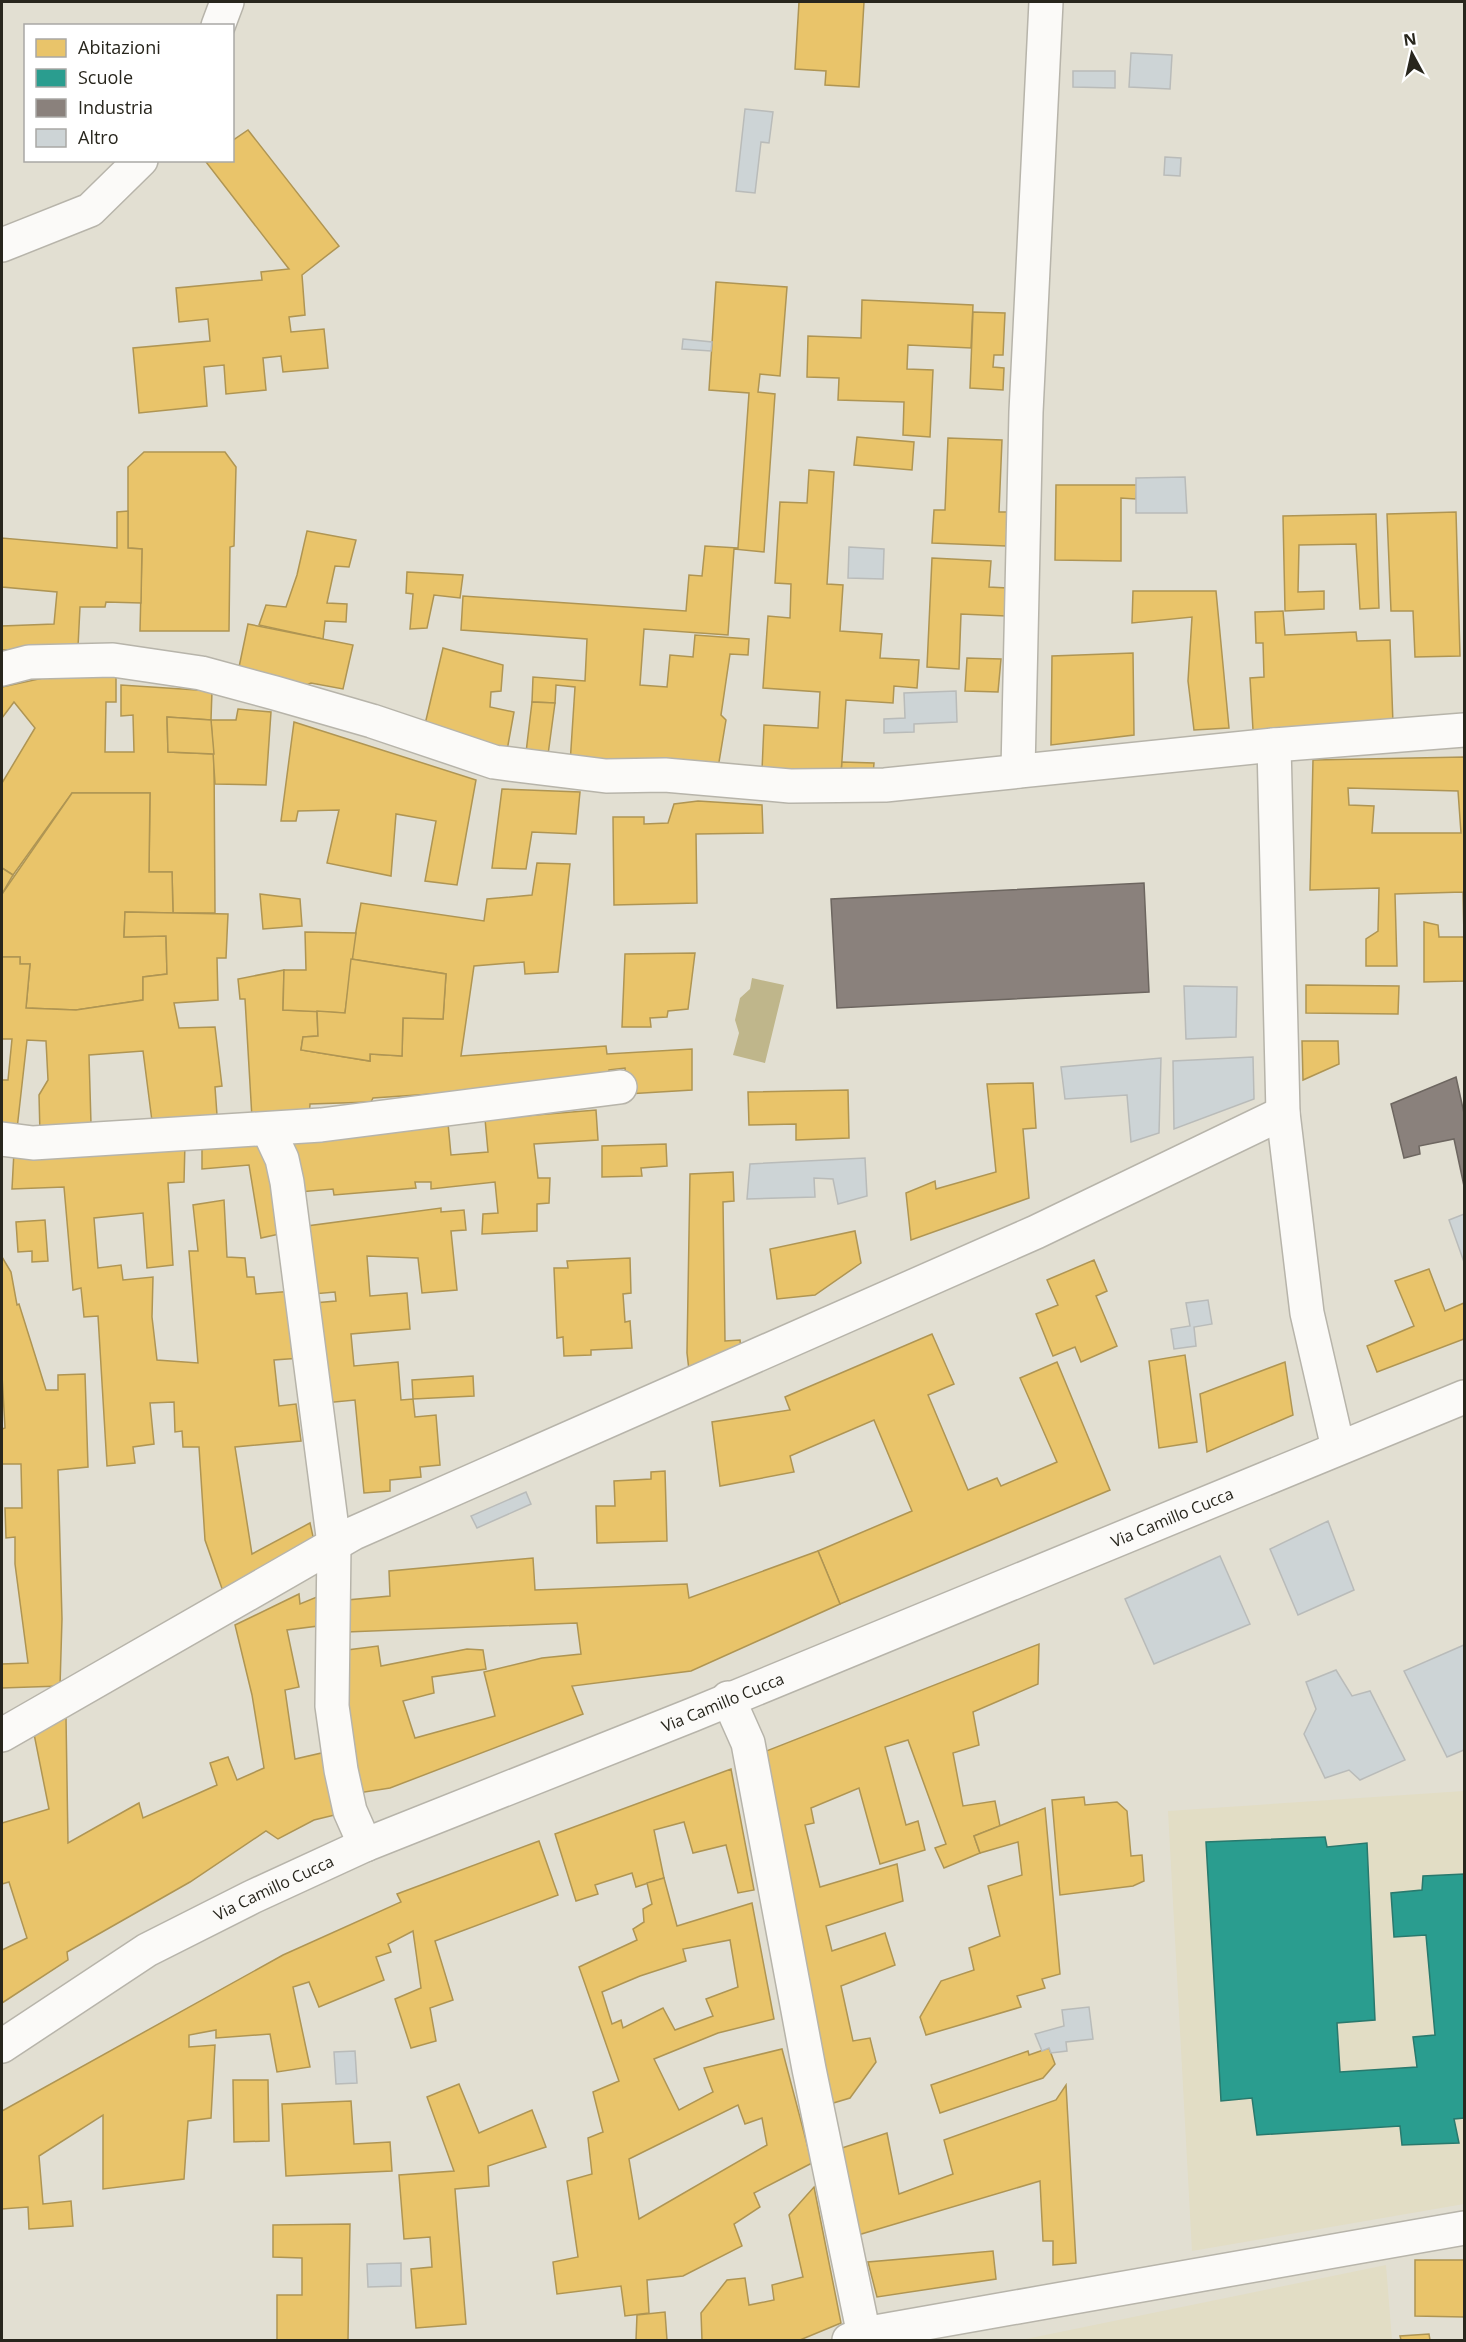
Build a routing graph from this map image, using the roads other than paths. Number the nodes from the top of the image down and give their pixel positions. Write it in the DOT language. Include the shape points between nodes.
graph roads {
  1 [pos="227,2"];
  2 [pos="1046,2"];
  3 [pos="219,24"];
  4 [pos="139,162"];
  5 [pos="2,245"];
  6 [pos="2,669"];
  7 [pos="1464,730"];
  8 [pos="1274,745"];
  9 [pos="1018,771"];
  10 [pos="620,1087"];
  11 [pos="1283,1113"];
  12 [pos="268,1129"];
  13 [pos="2,1139"];
  14 [pos="1464,1397"];
  15 [pos="1338,1448"];
  16 [pos="334,1544"];
  17 [pos="728,1698"];
  18 [pos="2,1735"];
  19 [pos="365,1845"];
  20 [pos="2,2046"];
  21 [pos="1464,2228"];
  22 [pos="859,2338"];
  1 -- 3 [label="street"];
  2 -- 9 [label="street" via="1026,412"];
  4 -- 5 [label="street" via="90,210"];
  6 -- 9 [label="street" via="29,662 113,660 201,673 372,721 494,762 606,776 665,775 790,786 873,785"];
  7 -- 8 [label="street"];
  8 -- 9 [label="street"];
  8 -- 11 [label="street"];
  10 -- 12 [label="street" via="471,1108"];
  11 -- 15 [label="street" via="1307,1313"];
  11 -- 16 [label="street" via="1036,1232"];
  12 -- 13 [label="street" via="33,1143"];
  12 -- 16 [label="street" via="282,1159 287,1182"];
  14 -- 15 [label="street, Via Camillo Cucca"];
  15 -- 17 [label="street, Via Camillo Cucca"];
  16 -- 18 [label="street"];
  16 -- 19 [label="street" via="332,1706 345,1790"];
  17 -- 19 [label="street, Via Camillo Cucca"];
  17 -- 22 [label="street" via="748,1743"];
  19 -- 20 [label="street, Via Camillo Cucca" via="147,1950"];
  21 -- 22 [label="street"];
}
